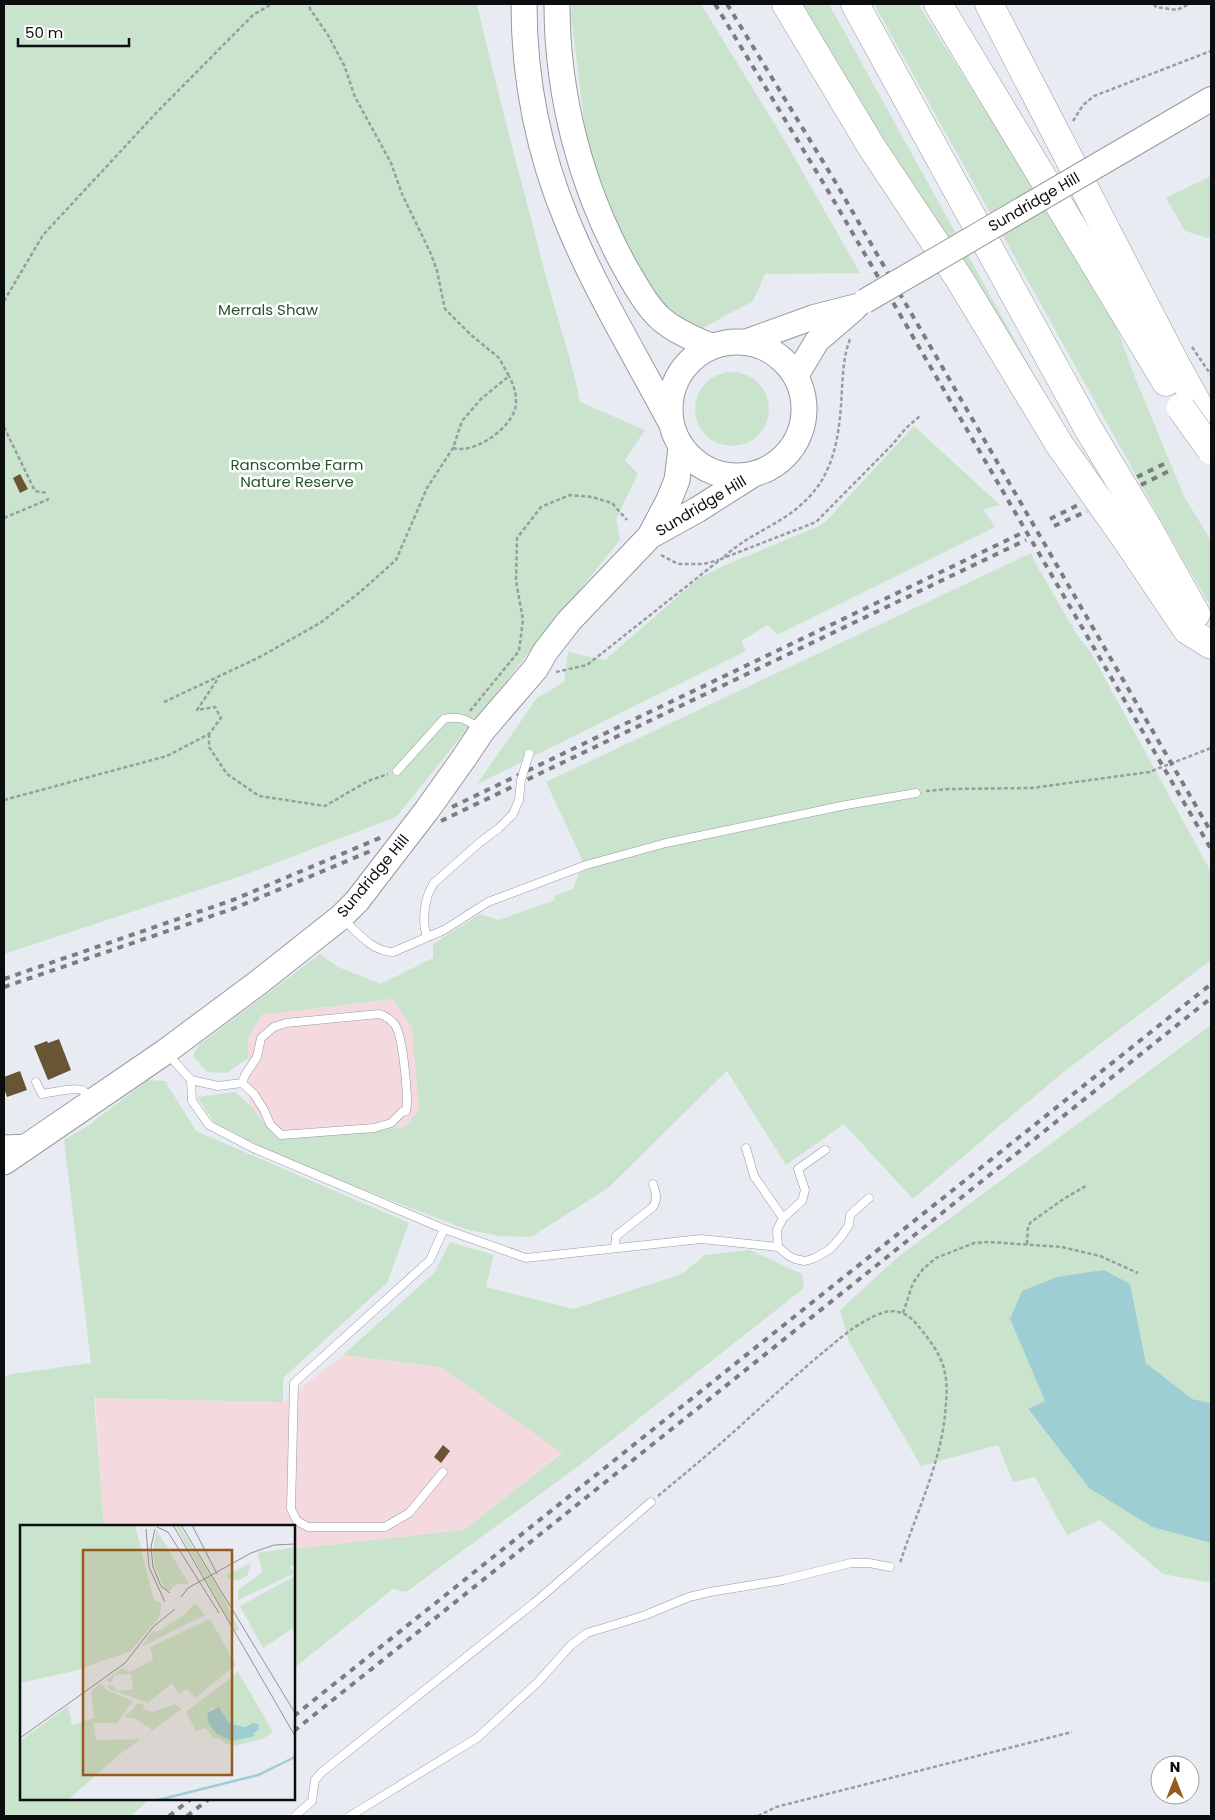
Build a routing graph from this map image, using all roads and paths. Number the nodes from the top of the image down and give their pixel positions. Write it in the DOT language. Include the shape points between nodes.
graph roads {
  1 [pos="272,4"];
  2 [pos="309,4"];
  3 [pos="524,4"];
  4 [pos="557,4"];
  5 [pos="786,4"];
  6 [pos="855,4"];
  7 [pos="938,4"];
  8 [pos="989,4"];
  9 [pos="1154,4"];
  10 [pos="1189,4"];
  11 [pos="1211,51"];
  12 [pos="1211,99"];
  13 [pos="1072,126"];
  14 [pos="4,301"];
  15 [pos="861,304"];
  16 [pos="852,332"];
  17 [pos="745,342"];
  18 [pos="711,346"];
  19 [pos="1191,346"];
  20 [pos="1211,375"];
  21 [pos="509,376"];
  22 [pos="796,376"];
  23 [pos="1189,404"];
  24 [pos="920,416"];
  25 [pos="669,419"];
  26 [pos="4,427"];
  27 [pos="1211,437"];
  28 [pos="453,448"];
  29 [pos="681,448"];
  30 [pos="1211,450"];
  31 [pos="752,475"];
  32 [pos="47,493"];
  33 [pos="49,499"];
  34 [pos="4,518"];
  35 [pos="627,520"];
  36 [pos="1137,534"];
  37 [pos="655,546"];
  38 [pos="722,559"];
  39 [pos="1211,643"];
  40 [pos="553,673"];
  41 [pos="217,679"];
  42 [pos="164,702"];
  43 [pos="473,724"];
  44 [pos="209,734"];
  45 [pos="1211,748"];
  46 [pos="529,754"];
  47 [pos="397,770"];
  48 [pos="916,793"];
  49 [pos="4,800"];
  50 [pos="349,909"];
  51 [pos="427,936"];
  52 [pos="165,1052"];
  53 [pos="191,1080"];
  54 [pos="36,1082"];
  55 [pos="242,1083"];
  56 [pos="92,1102"];
  57 [pos="31,1142"];
  58 [pos="4,1143"];
  59 [pos="746,1148"];
  60 [pos="824,1150"];
  61 [pos="4,1162"];
  62 [pos="653,1184"];
  63 [pos="1086,1186"];
  64 [pos="870,1198"];
  65 [pos="783,1218"];
  66 [pos="444,1229"];
  67 [pos="1027,1244"];
  68 [pos="778,1247"];
  69 [pos="615,1248"];
  70 [pos="1138,1273"];
  71 [pos="903,1313"];
  72 [pos="443,1472"];
  73 [pos="651,1502"];
  74 [pos="890,1567"];
  75 [pos="1072,1732"];
  76 [pos="294,1816"];
  77 [pos="350,1816"];
  78 [pos="758,1816"];
  1 -- 14 [label="path" via="254,15 164,105 43,235"];
  2 -- 21 [label="path" via="344,65 355,97 391,163 431,254 445,309 499,358"];
  3 -- 25 [label="highway" via="527,57 539,136 552,180 588,267"];
  4 -- 18 [label="highway" via="558,49 566,106 602,223 638,290 661,318 677,330"];
  5 -- 36 [label="highway, bridge" via="871,146 960,280 1059,444"];
  6 -- 36 [label="highway, bridge" via="1089,430"];
  7 -- 23 [label="highway"];
  8 -- 23 [label="highway" via="1175,363"];
  9 -- 10 [label="path" via="1176,10"];
  11 -- 13 [label="path" via="1094,96 1080,108"];
  12 -- 15 [label="main road, Sundridge Hill, bridge"];
  15 -- 17 [label="main road, Sundridge Hill"];
  15 -- 22 [label="main road, Sundridge Hill" via="817,341"];
  16 -- 38 [label="path" via="843,366 836,449 825,475 810,498 787,517 736,545"];
  17 -- 18 [label="highway"];
  17 -- 22 [label="highway" via="765,348 783,359"];
  18 -- 25 [label="highway" via="692,358 678,376 670,397"];
  19 -- 20 [label="path"];
  21 -- 28 [label="path" via="462,420"];
  21 -- 28 [label="path" via="515,387 516,408 512,417 490,439 461,450"];
  22 -- 31 [label="highway" via="803,395 804,416 799,436 788,454 772,467"];
  23 -- 27 [label="highway"];
  23 -- 30 [label="highway, bridge"];
  24 -- 38 [label="path" via="816,522"];
  25 -- 29 [label="highway"];
  26 -- 32 [label="path" via="35,491"];
  28 -- 41 [label="path" via="426,488 396,560 320,623"];
  29 -- 31 [label="highway" via="694,462 712,472 732,477"];
  29 -- 37 [label="highway, Sundridge Hill" via="674,486"];
  31 -- 37 [label="highway, Sundridge Hill" via="697,510"];
  33 -- 34 [label="path"];
  35 -- 43 [label="path" via="612,503 570,495 541,507 516,538 516,581 523,620 519,651"];
  36 -- 39 [label="highway" via="1187,630"];
  37 -- 38 [label="path" via="678,564 703,564"];
  37 -- 43 [label="highway, Sundridge Hill" via="569,621 536,668"];
  38 -- 40 [label="path" via="587,666"];
  41 -- 42 [label="path"];
  41 -- 44 [label="path" via="197,710 215,707 220,718"];
  43 -- 47 [label="lane" via="454,716 444,719"];
  43 -- 50 [label="highway, Sundridge Hill, bridge" via="464,758"];
  44 -- 47 [label="path" via="209,747 227,774 259,796 324,806 368,781"];
  44 -- 49 [label="path" via="167,756"];
  45 -- 48 [label="path" via="1150,772 1032,788 949,789"];
  46 -- 51 [label="lane, bridge" via="513,814 431,887 424,923"];
  48 -- 51 [label="lane" via="621,854 496,899"];
  50 -- 51 [label="lane" via="363,938 384,951 395,951"];
  50 -- 52 [label="highway, Sundridge Hill"];
  52 -- 53 [label="lane"];
  52 -- 56 [label="highway, Sundridge Hill"];
  53 -- 55 [label="lane" via="218,1086"];
  53 -- 66 [label="lane" via="192,1102 210,1125 254,1148"];
  54 -- 56 [label="lane" via="42,1094 81,1090"];
  55 -- 55 [label="lane" via="257,1058 261,1038 277,1026 379,1014 397,1027 407,1106 406,1111 391,1123 374,1128 281,1135 270,1124 254,1094"];
  56 -- 57 [label="highway, Sundridge Hill"];
  57 -- 58 [label="street"];
  57 -- 61 [label="highway, Sundridge Hill"];
  59 -- 65 [label="lane" via="754,1176"];
  60 -- 65 [label="lane" via="798,1168 805,1190 802,1201"];
  62 -- 69 [label="lane" via="656,1192 653,1207 616,1236"];
  63 -- 67 [label="path" via="1031,1222"];
  64 -- 68 [label="lane" via="850,1215 842,1237 815,1258 796,1260"];
  65 -- 68 [label="lane" via="777,1230"];
  66 -- 69 [label="lane" via="526,1258"];
  66 -- 72 [label="lane" via="430,1260 294,1383 291,1509 297,1521 308,1527 385,1527 409,1513"];
  67 -- 70 [label="path" via="1084,1252"];
  67 -- 71 [label="path" via="974,1243 936,1258 917,1276"];
  68 -- 69 [label="lane" via="701,1239"];
  71 -- 73 [label="path" via="881,1313 850,1330"];
  71 -- 74 [label="path" via="919,1327 943,1366 947,1389 946,1416 939,1450 917,1518 898,1569"];
  73 -- 76 [label="lane" via="534,1603 317,1776 312,1801"];
  74 -- 77 [label="lane" via="851,1563 782,1580 710,1592 587,1633 481,1735"];
  75 -- 78 [label="path" via="776,1807"];
}
